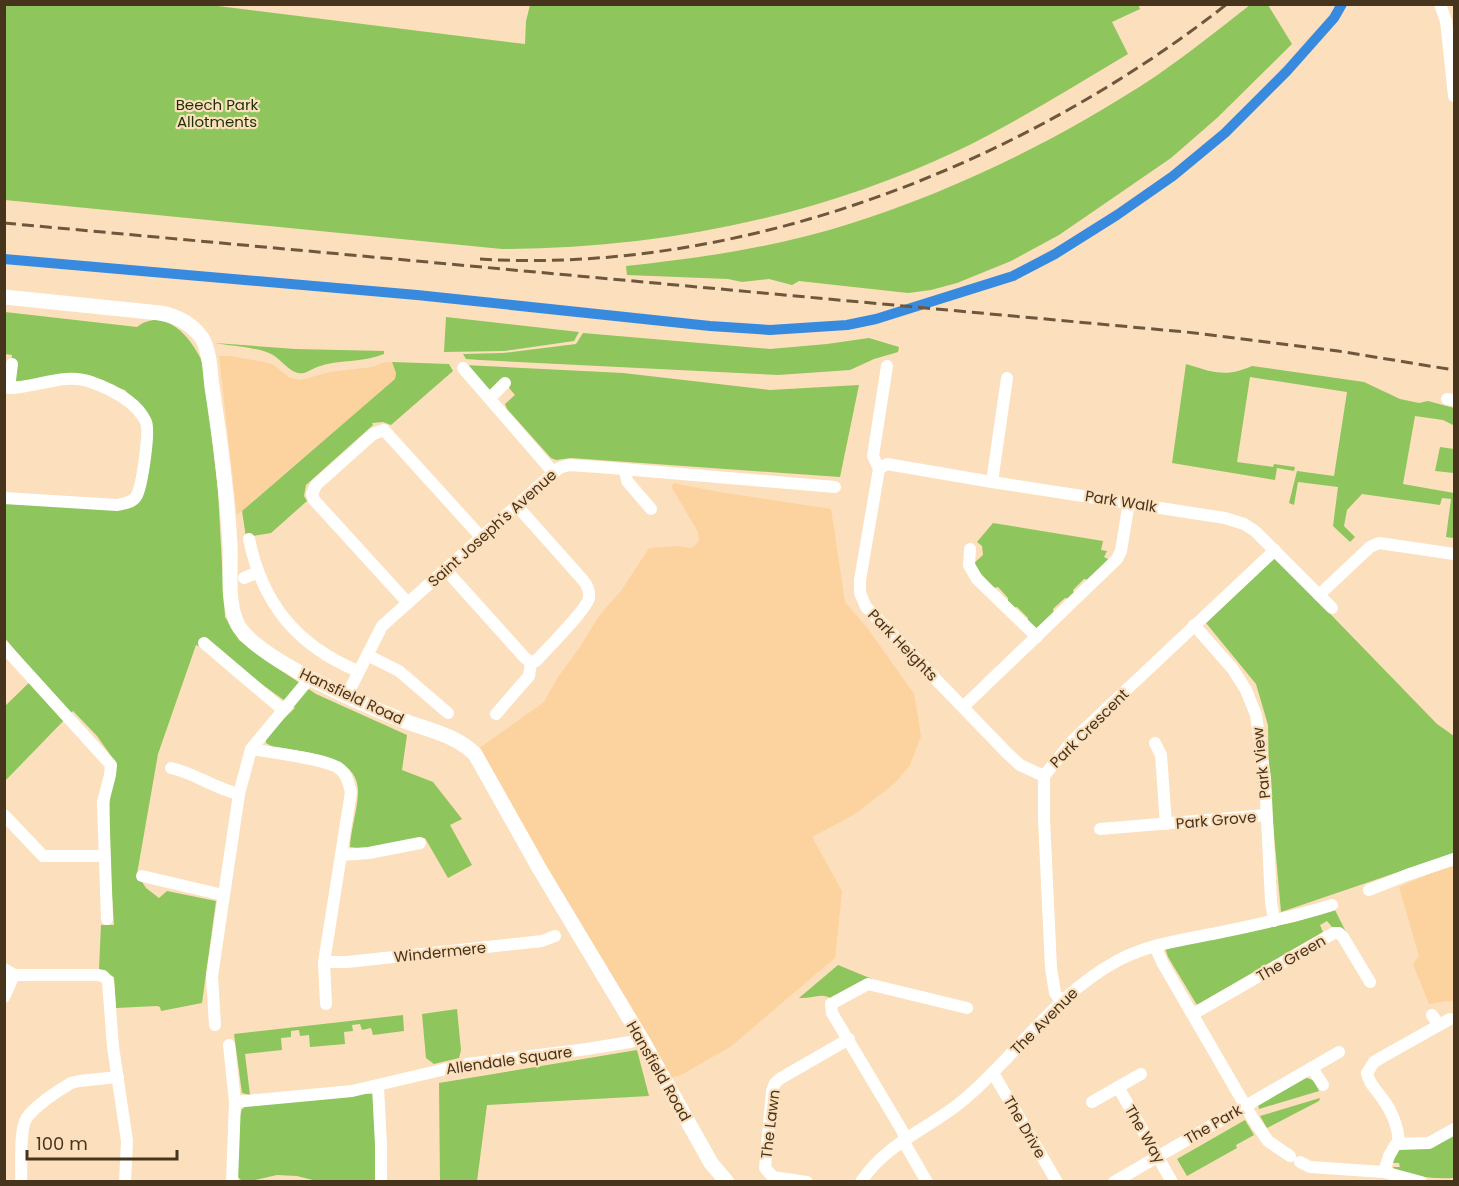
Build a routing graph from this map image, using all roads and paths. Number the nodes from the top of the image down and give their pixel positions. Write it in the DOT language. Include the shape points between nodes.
graph roads {
  1 [pos="1440,4"];
  2 [pos="1455,96"];
  3 [pos="4,297"];
  4 [pos="12,364"];
  5 [pos="888,366"];
  6 [pos="463,368"];
  7 [pos="1006,378"];
  8 [pos="505,383"];
  9 [pos="490,398"];
  10 [pos="879,469"];
  11 [pos="625,470"];
  12 [pos="554,472"];
  13 [pos="992,482"];
  14 [pos="836,487"];
  15 [pos="4,498"];
  16 [pos="1129,502"];
  17 [pos="517,506"];
  18 [pos="651,509"];
  19 [pos="480,537"];
  20 [pos="249,538"];
  21 [pos="970,549"];
  22 [pos="1275,550"];
  23 [pos="1455,554"];
  24 [pos="445,569"];
  25 [pos="258,573"];
  26 [pos="244,578"];
  27 [pos="1319,595"];
  28 [pos="408,603"];
  29 [pos="1332,608"];
  30 [pos="1194,626"];
  31 [pos="1038,637"];
  32 [pos="204,642"];
  33 [pos="4,647"];
  34 [pos="367,655"];
  35 [pos="531,662"];
  36 [pos="358,671"];
  37 [pos="310,678"];
  38 [pos="347,695"];
  39 [pos="963,707"];
  40 [pos="440,709"];
  41 [pos="283,710"];
  42 [pos="496,714"];
  43 [pos="1155,743"];
  44 [pos="251,749"];
  45 [pos="171,768"];
  46 [pos="1044,776"];
  47 [pos="239,794"];
  48 [pos="4,815"];
  49 [pos="1266,816"];
  50 [pos="1166,824"];
  51 [pos="1100,829"];
  52 [pos="420,843"];
  53 [pos="341,855"];
  54 [pos="104,856"];
  55 [pos="1455,860"];
  56 [pos="142,876"];
  57 [pos="1369,890"];
  58 [pos="223,895"];
  59 [pos="1332,905"];
  60 [pos="107,919"];
  61 [pos="1274,921"];
  62 [pos="555,936"];
  63 [pos="1155,946"];
  64 [pos="324,962"];
  65 [pos="9,972"];
  66 [pos="1370,982"];
  67 [pos="4,997"];
  68 [pos="1061,1001"];
  69 [pos="326,1004"];
  70 [pos="967,1008"];
  71 [pos="1193,1014"];
  72 [pos="1450,1019"];
  73 [pos="215,1025"];
  74 [pos="641,1038"];
  75 [pos="849,1039"];
  76 [pos="229,1046"];
  77 [pos="1340,1052"];
  78 [pos="1312,1068"];
  79 [pos="993,1073"];
  80 [pos="1141,1074"];
  81 [pos="117,1077"];
  82 [pos="1323,1085"];
  83 [pos="378,1086"];
  84 [pos="1118,1087"];
  85 [pos="236,1102"];
  86 [pos="1092,1102"];
  87 [pos="1245,1106"];
  88 [pos="1455,1129"];
  89 [pos="904,1139"];
  90 [pos="1399,1143"];
  91 [pos="1158,1156"];
  92 [pos="1384,1172"];
  93 [pos="1366,1176"];
  94 [pos="21,1182"];
  95 [pos="125,1182"];
  96 [pos="232,1182"];
  97 [pos="381,1182"];
  98 [pos="727,1182"];
  99 [pos="807,1182"];
  100 [pos="861,1182"];
  101 [pos="927,1182"];
  102 [pos="1057,1182"];
  103 [pos="1114,1182"];
  104 [pos="1172,1182"];
  105 [pos="1421,1182"];
  1 -- 2 [label="street" via="1446,21"];
  3 -- 37 [label="street, Hansfield Road" via="160,313 174,316 197,332 208,355 218,425 231,602 237,624 279,661"];
  4 -- 15 [label="street" via="9,388 72,379 88,381 120,395 147,423 147,436 145,463 137,494 130,502 117,505"];
  5 -- 10 [label="street, Park Heights" via="873,456"];
  6 -- 9 [label="street"];
  7 -- 13 [label="street"];
  8 -- 9 [label="street"];
  9 -- 12 [label="street"];
  10 -- 13 [label="street, Park Walk" via="887,464"];
  10 -- 39 [label="street, Park Heights" via="860,593 866,607"];
  11 -- 12 [label="street, Saint Joseph's Avenue" via="569,465"];
  11 -- 14 [label="street, Saint Joseph's Avenue"];
  11 -- 18 [label="street" via="627,482"];
  12 -- 17 [label="street, Saint Joseph's Avenue"];
  13 -- 16 [label="street, Park Walk"];
  16 -- 22 [label="street, Park Walk" via="1244,524"];
  16 -- 31 [label="street" via="1117,559"];
  17 -- 19 [label="street, Saint Joseph's Avenue"];
  17 -- 35 [label="street" via="583,580 589,594 576,616"];
  19 -- 24 [label="street, Saint Joseph's Avenue"];
  19 -- 28 [label="street" via="384,429 373,434 316,485 314,500"];
  20 -- 25 [label="street"];
  21 -- 31 [label="street" via="969,565 977,579"];
  22 -- 27 [label="street, Park Walk"];
  22 -- 30 [label="street, Park Crescent"];
  23 -- 27 [label="street" via="1379,543"];
  24 -- 28 [label="street, Saint Joseph's Avenue"];
  24 -- 35 [label="street"];
  25 -- 26 [label="street"];
  25 -- 36 [label="street" via="281,615 302,638"];
  27 -- 29 [label="street, Park Walk"];
  28 -- 34 [label="street, Saint Joseph's Avenue" via="382,626"];
  30 -- 46 [label="street, Park Crescent" via="1073,740"];
  30 -- 49 [label="street, Park View" via="1232,668 1256,715"];
  31 -- 39 [label="street"];
  32 -- 41 [label="street"];
  33 -- 54 [label="street" via="111,765 103,802"];
  34 -- 36 [label="street, Saint Joseph's Avenue"];
  34 -- 40 [label="street" via="399,671"];
  35 -- 42 [label="street" via="529,676"];
  36 -- 38 [label="street, Saint Joseph's Avenue"];
  37 -- 38 [label="street, Hansfield Road"];
  37 -- 41 [label="street"];
  38 -- 74 [label="street, Hansfield Road" via="456,740 475,754"];
  39 -- 46 [label="street, Park Heights" via="1020,765"];
  41 -- 44 [label="street"];
  43 -- 50 [label="street, Park Grove" via="1161,754"];
  44 -- 47 [label="street"];
  44 -- 53 [label="street" via="316,761 338,768 347,777 351,792"];
  45 -- 47 [label="street"];
  46 -- 68 [label="street, Park Crescent" via="1051,968 1055,993"];
  47 -- 58 [label="street"];
  48 -- 54 [label="street" via="43,856"];
  49 -- 50 [label="street, Park Grove"];
  49 -- 61 [label="street, Park View"];
  50 -- 51 [label="street, Park Grove"];
  52 -- 53 [label="street"];
  53 -- 64 [label="street"];
  54 -- 60 [label="street"];
  55 -- 57 [label="street"];
  56 -- 58 [label="street"];
  58 -- 73 [label="street" via="212,976"];
  59 -- 61 [label="street, The Avenue"];
  61 -- 63 [label="street, The Avenue"];
  62 -- 64 [label="street, Windermere" via="542,941"];
  63 -- 68 [label="street, The Avenue" via="1115,962"];
  63 -- 71 [label="street"];
  64 -- 69 [label="street"];
  65 -- 67 [label="street"];
  65 -- 81 [label="street" via="103,976 109,988"];
  66 -- 71 [label="street, The Green" via="1343,937 1334,933"];
  68 -- 79 [label="street, The Avenue"];
  70 -- 75 [label="street" via="931,1006 868,984 831,1004 832,1013"];
  71 -- 87 [label="street"];
  72 -- 90 [label="street" via="1435,1020 1374,1062 1367,1073 1395,1120"];
  74 -- 83 [label="street, Allendale Square" via="588,1049 467,1064"];
  74 -- 98 [label="street, Hansfield Road" via="711,1163"];
  75 -- 89 [label="street"];
  75 -- 99 [label="street, The Lawn" via="781,1078 772,1091 765,1168 773,1177"];
  76 -- 85 [label="street"];
  77 -- 78 [label="street, The Park"];
  78 -- 82 [label="street"];
  78 -- 87 [label="street, The Park"];
  79 -- 89 [label="street, The Avenue" via="956,1106"];
  79 -- 102 [label="street, The Drive"];
  80 -- 84 [label="street, The Way"];
  81 -- 94 [label="street" via="71,1083 32,1113 23,1132"];
  81 -- 95 [label="street" via="127,1141"];
  83 -- 85 [label="street, Allendale Square"];
  83 -- 97 [label="street"];
  84 -- 86 [label="street, The Way"];
  84 -- 91 [label="street, The Way"];
  85 -- 96 [label="street"];
  87 -- 91 [label="street, The Park"];
  87 -- 93 [label="street" via="1268,1141 1295,1159 1310,1167"];
  88 -- 90 [label="street" via="1423,1144"];
  89 -- 100 [label="street, The Avenue"];
  89 -- 101 [label="street"];
  90 -- 92 [label="street" via="1394,1146"];
  91 -- 103 [label="street, The Park"];
  91 -- 104 [label="street, The Way"];
  92 -- 93 [label="street"];
  92 -- 105 [label="street"];
}
